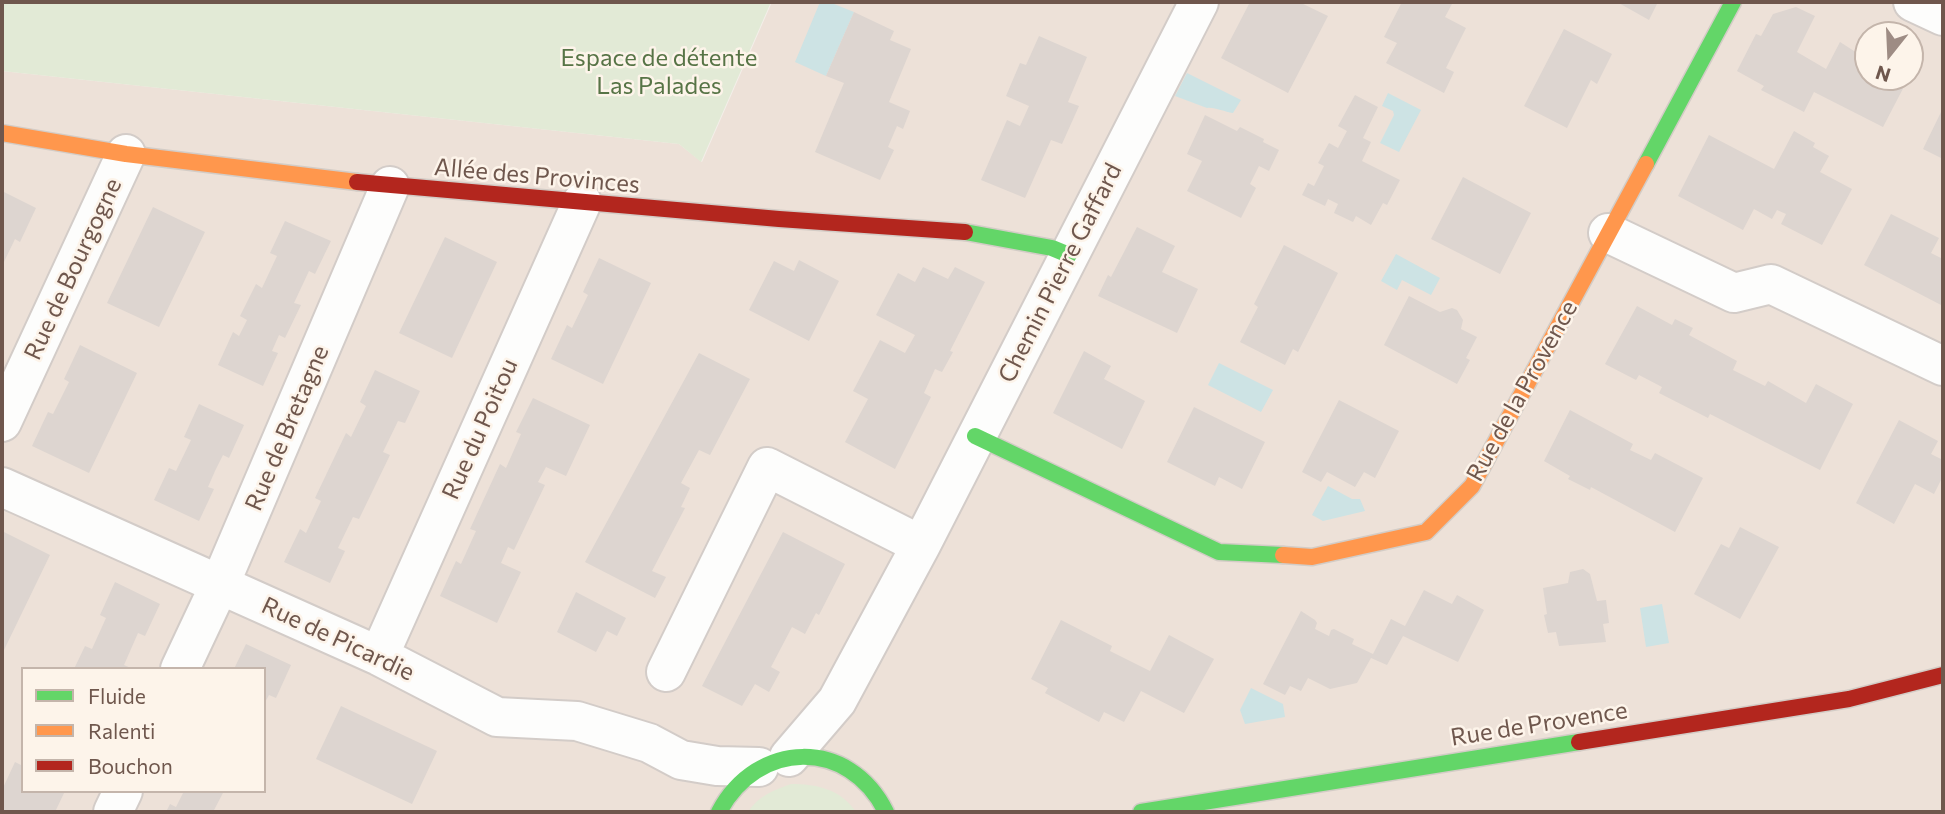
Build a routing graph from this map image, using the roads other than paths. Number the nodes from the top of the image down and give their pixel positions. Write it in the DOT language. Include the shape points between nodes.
graph roads {
  1 [pos="1199,2"];
  2 [pos="1733,2"];
  3 [pos="1913,2"];
  4 [pos="1943,16"];
  5 [pos="2,132"];
  6 [pos="126,154"];
  7 [pos="390,186"];
  8 [pos="582,202"];
  9 [pos="1608,233"];
  10 [pos="1069,255"];
  11 [pos="1943,366"];
  12 [pos="2,422"];
  13 [pos="975,436"];
  14 [pos="2,487"];
  15 [pos="921,545"];
  16 [pos="220,584"];
  17 [pos="379,656"];
  18 [pos="181,667"];
  19 [pos="666,672"];
  20 [pos="1943,675"];
  21 [pos="837,701"];
  22 [pos="681,760"];
  23 [pos="774,762"];
  24 [pos="842,765"];
  25 [pos="122,793"];
  26 [pos="893,809"];
  27 [pos="113,812"];
  28 [pos="713,812"];
  29 [pos="719,812"];
  30 [pos="1141,812"];
  1 -- 10 [label="street, Chemin Pierre Gaffard"];
  2 -- 9 [label="street, Rue de la Provence"];
  3 -- 4 [label="street"];
  5 -- 6 [label="street, Allée des Provinces"];
  6 -- 7 [label="street, Allée des Provinces"];
  6 -- 12 [label="street, Rue de Bourgogne"];
  7 -- 8 [label="street, Allée des Provinces"];
  7 -- 16 [label="street, Rue de Bretagne"];
  8 -- 10 [label="street, Allée des Provinces" via="980,233"];
  8 -- 17 [label="street, Rue du Poitou"];
  9 -- 11 [label="street" via="1734,292 1771,284"];
  9 -- 13 [label="street, Rue de la Provence" via="1472,486 1426,532 1312,557 1219,552"];
  10 -- 13 [label="street, Chemin Pierre Gaffard"];
  13 -- 15 [label="street, Chemin Pierre Gaffard"];
  14 -- 16 [label="street, Rue de Picardie"];
  15 -- 19 [label="street" via="767,467"];
  15 -- 21 [label="street, Chemin Pierre Gaffard"];
  16 -- 17 [label="street, Rue de Picardie"];
  16 -- 18 [label="street, Rue de Bretagne"];
  17 -- 22 [label="street, Rue de Picardie" via="497,717 577,720 649,743"];
  20 -- 30 [label="street, Rue de Provence" via="1849,699"];
  21 -- 23 [label="street, Chemin Pierre Gaffard"];
  21 -- 24 [label="street"];
  22 -- 23 [label="street, Rue de Picardie" via="717,766"];
  22 -- 28 [label="street"];
  23 -- 24 [label="street" via="816,757"];
  23 -- 29 [label="street" via="738,783"];
  24 -- 26 [label="street" via="863,778"];
  25 -- 27 [label="street"];
}
